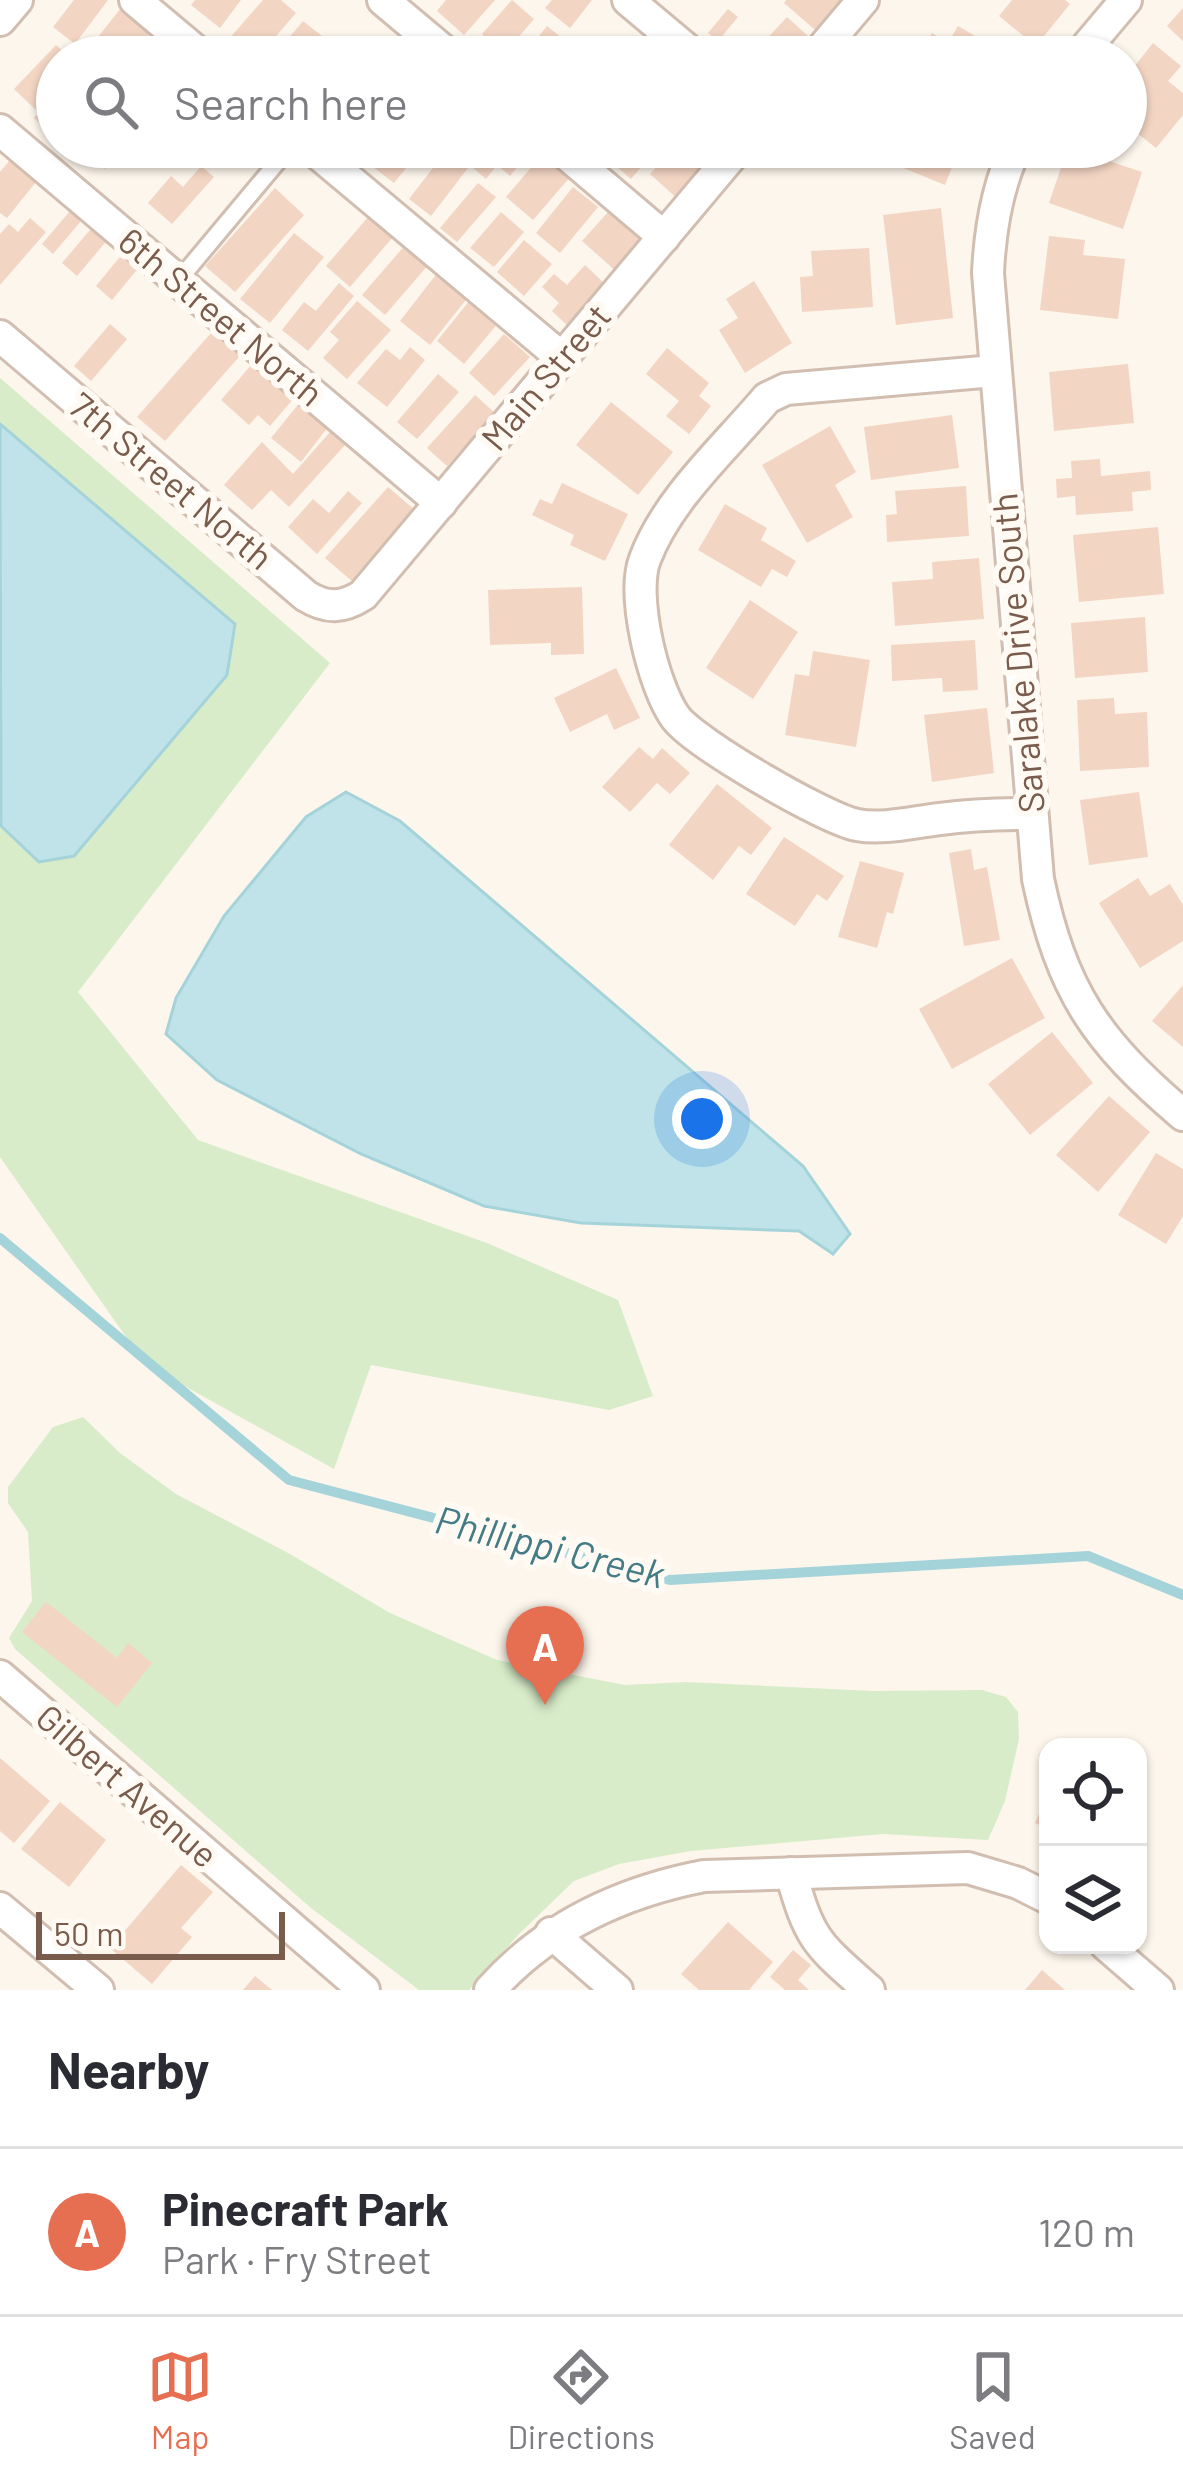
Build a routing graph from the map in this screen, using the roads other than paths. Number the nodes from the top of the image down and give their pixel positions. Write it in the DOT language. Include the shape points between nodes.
graph roads {
  1 [pos="17,0"];
  2 [pos="135,0"];
  3 [pos="383,0"];
  4 [pos="628,0"];
  5 [pos="863,0"];
  6 [pos="1126,0"];
  7 [pos="0,20"];
  8 [pos="178,36"];
  9 [pos="426,36"];
  10 [pos="671,36"];
  11 [pos="833,36"];
  12 [pos="1096,36"];
  13 [pos="0,130"];
  14 [pos="36,160"];
  15 [pos="45,168"];
  16 [pos="272,168"];
  17 [pos="335,168"];
  18 [pos="583,168"];
  19 [pos="722,168"];
  20 [pos="1008,168"];
  21 [pos="664,237"];
  22 [pos="178,280"];
  23 [pos="0,336"];
  24 [pos="561,357"];
  25 [pos="994,371"];
  26 [pos="441,503"];
  27 [pos="350,604"];
  28 [pos="1031,814"];
  29 [pos="1183,1115"];
  30 [pos="0,1676"];
  31 [pos="791,1873"];
  32 [pos="1039,1894"];
  33 [pos="0,1908"];
  34 [pos="551,1933"];
  35 [pos="1116,1954"];
  36 [pos="98,1990"];
  37 [pos="364,1990"];
  38 [pos="490,1990"];
  39 [pos="617,1990"];
  40 [pos="869,1990"];
  41 [pos="1158,1990"];
  1 -- 7 [label="street"];
  2 -- 8 [label="street"];
  3 -- 9 [label="street"];
  4 -- 10 [label="street"];
  5 -- 11 [label="street"];
  6 -- 12 [label="street"];
  13 -- 14 [label="street, 6th Street North"];
  15 -- 22 [label="street, 6th Street North"];
  16 -- 22 [label="lane"];
  17 -- 24 [label="street"];
  18 -- 21 [label="street"];
  19 -- 21 [label="street, Main Street"];
  20 -- 25 [label="street, Saralake Drive South" via="990,241"];
  21 -- 24 [label="street, Main Street"];
  22 -- 26 [label="street, 6th Street North"];
  23 -- 27 [label="street, 7th Street North" via="306,596"];
  24 -- 26 [label="street, Main Street"];
  25 -- 28 [label="street, Saralake Drive South"];
  25 -- 28 [label="street" via="786,388 767,398 664,520 643,563 639,601 677,719 839,820 881,826"];
  26 -- 27 [label="street, Main Street"];
  28 -- 29 [label="street, Saralake Drive South" via="1051,938 1071,987 1134,1074"];
  30 -- 37 [label="street, Gilbert Avenue"];
  31 -- 32 [label="street" via="968,1868"];
  31 -- 34 [label="street" via="666,1883"];
  31 -- 40 [label="street" via="820,1948"];
  33 -- 36 [label="street"];
  34 -- 38 [label="street"];
  34 -- 39 [label="street"];
  35 -- 41 [label="street"];
}
